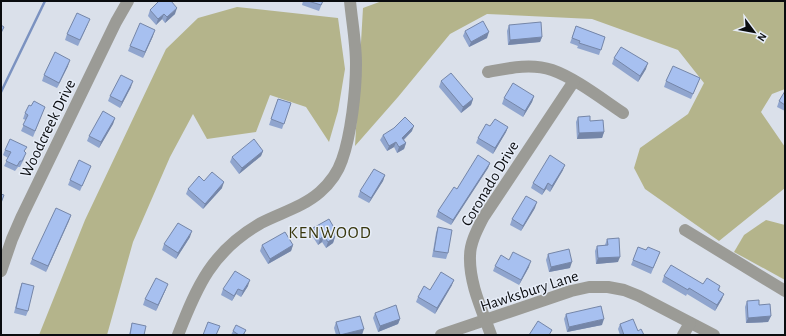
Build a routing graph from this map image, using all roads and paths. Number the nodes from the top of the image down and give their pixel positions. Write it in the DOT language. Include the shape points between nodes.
graph roads {
  1 [pos="128,1"];
  2 [pos="350,1"];
  3 [pos="488,72"];
  4 [pos="574,81"];
  5 [pos="623,112"];
  6 [pos="685,230"];
  7 [pos="1,271"];
  8 [pos="785,291"];
  9 [pos="486,321"];
  10 [pos="690,323"];
  11 [pos="178,335"];
  12 [pos="441,335"];
  13 [pos="491,335"];
  14 [pos="683,335"];
  15 [pos="714,335"];
  1 -- 7 [label="street, Woodcreek Drive" via="22,216"];
  2 -- 11 [label="street" via="356,47 356,83 346,145 336,172 320,192 244,234 224,251 194,294"];
  3 -- 4 [label="street" via="538,67 552,70"];
  4 -- 5 [label="street"];
  4 -- 9 [label="street, Coronado Drive" via="476,231 470,267"];
  6 -- 8 [label="street"];
  9 -- 10 [label="street, Hawksbury Lane" via="572,291 589,287 608,287 640,296"];
  9 -- 12 [label="street, Hawksbury Lane"];
  9 -- 13 [label="street, Coronado Drive"];
  10 -- 14 [label="street"];
  10 -- 15 [label="street, Hawksbury Lane"];
}
